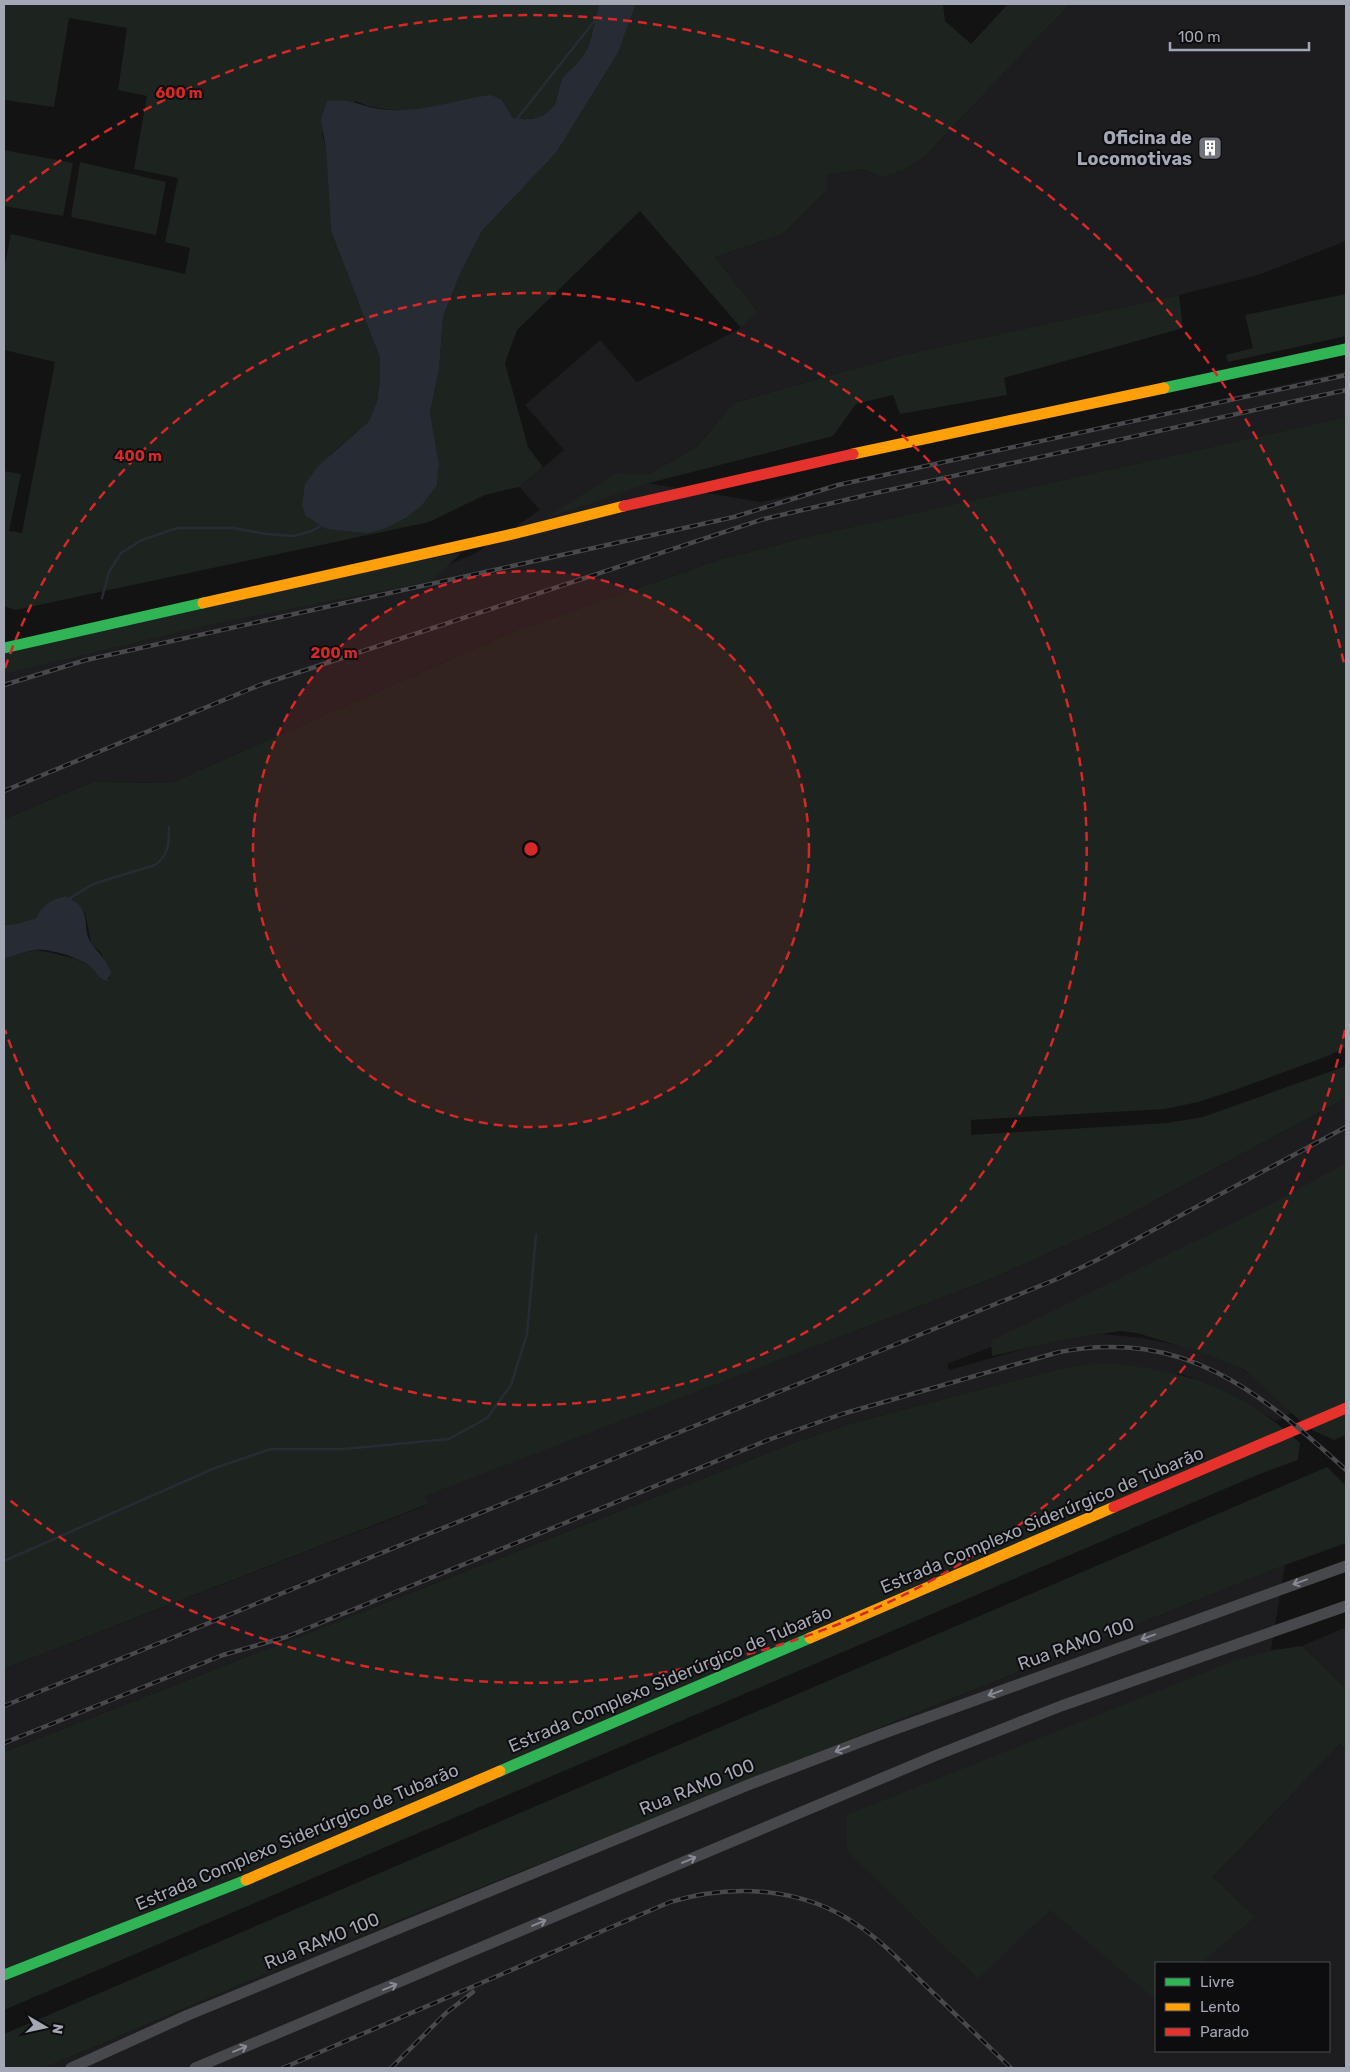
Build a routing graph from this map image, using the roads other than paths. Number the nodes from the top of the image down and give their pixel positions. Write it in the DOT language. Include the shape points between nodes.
graph roads {
  1 [pos="1346,349"];
  2 [pos="4,648"];
  3 [pos="1346,1408"];
  4 [pos="1346,1566"];
  5 [pos="1346,1606"];
  6 [pos="4,1975"];
  7 [pos="71,2068"];
  8 [pos="195,2068"];
  1 -- 2 [label="street" via="824,460 517,533"];
  3 -- 6 [label="street, Estrada Complexo Siderúrgico de Tubarão" via="208,1896"];
  4 -- 7 [label="street, Rua RAMO 100, one-way" via="753,1783 188,2015"];
  8 -- 5 [label="street, one-way" via="936,1755 1079,1700"];
}
